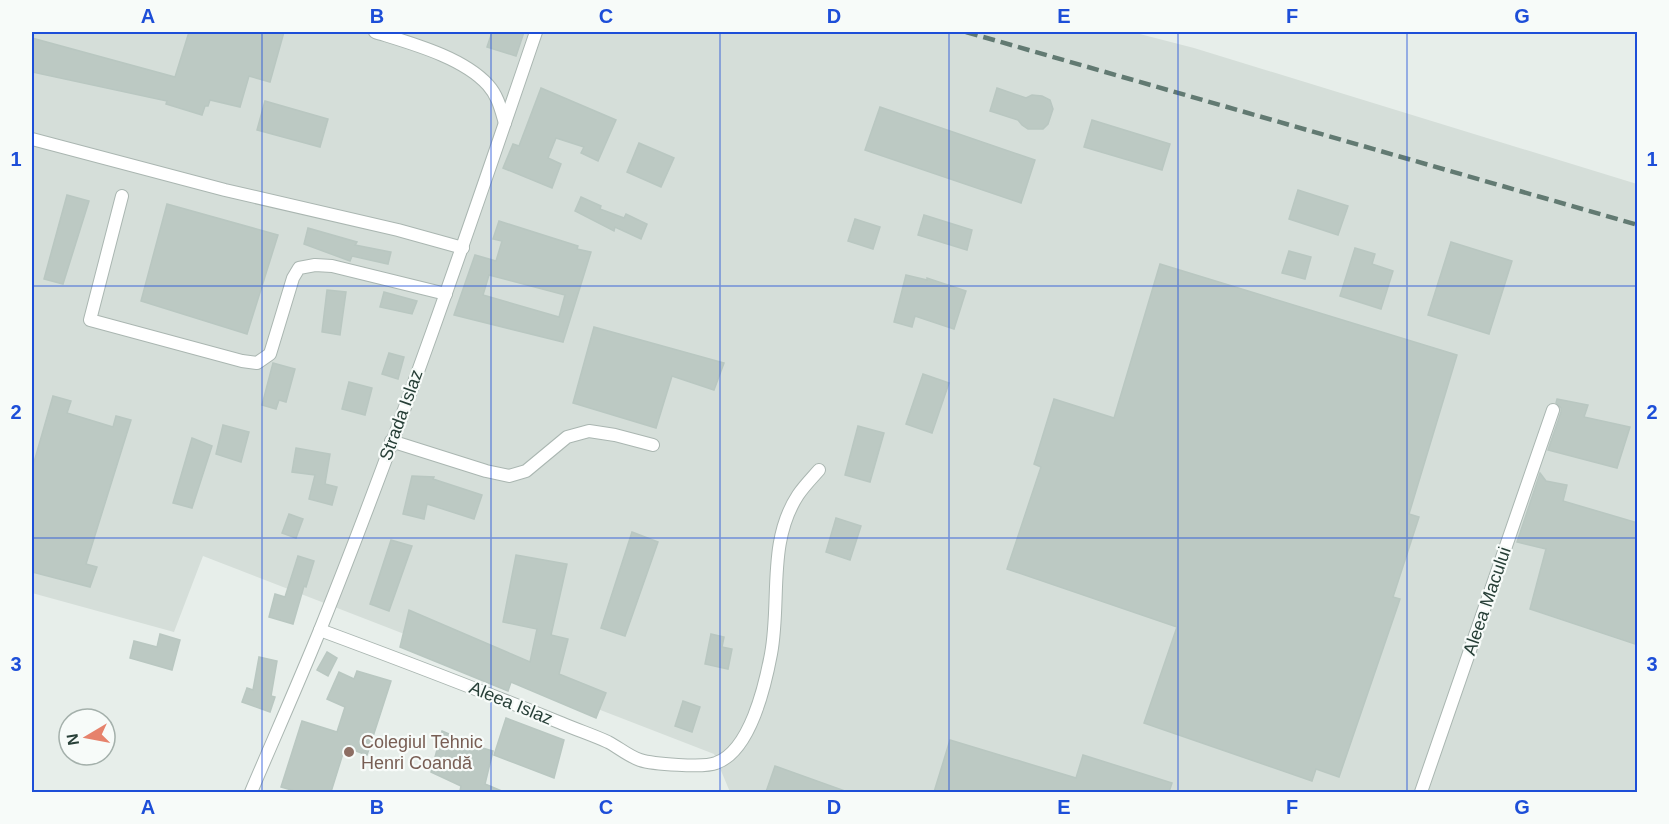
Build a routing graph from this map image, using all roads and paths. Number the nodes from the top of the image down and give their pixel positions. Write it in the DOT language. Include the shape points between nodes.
graph roads {
  1 [pos="375,32"];
  2 [pos="536,32"];
  3 [pos="505,123"];
  4 [pos="32,139"];
  5 [pos="122,196"];
  6 [pos="463,248"];
  7 [pos="446,294"];
  8 [pos="1553,410"];
  9 [pos="391,441"];
  10 [pos="653,445"];
  11 [pos="819,470"];
  12 [pos="320,630"];
  13 [pos="251,792"];
  14 [pos="1421,792"];
  1 -- 3 [label="street" via="420,46 468,70 488,85 499,102"];
  2 -- 3 [label="street, Strada Islaz"];
  3 -- 6 [label="street, Strada Islaz"];
  4 -- 6 [label="street"];
  5 -- 7 [label="street" via="90,320 257,363 270,354 292,278 299,268 332,266"];
  6 -- 7 [label="street, Strada Islaz"];
  7 -- 9 [label="street, Strada Islaz"];
  8 -- 14 [label="street, Aleea Macului"];
  9 -- 10 [label="street" via="509,476 526,471 567,437 589,431"];
  9 -- 12 [label="street, Strada Islaz"];
  11 -- 12 [label="street, Aleea Islaz" via="798,495 781,533 778,597 766,683 740,743 717,763 702,766 640,760 607,742 487,693"];
  12 -- 13 [label="street, Strada Islaz"];
}
